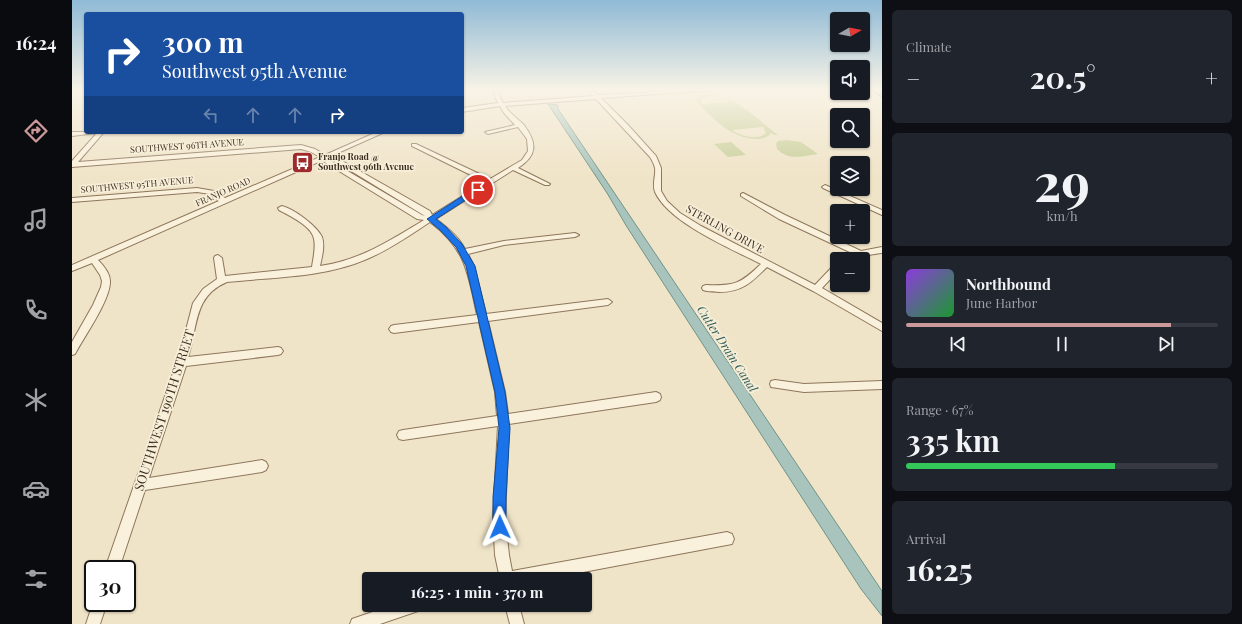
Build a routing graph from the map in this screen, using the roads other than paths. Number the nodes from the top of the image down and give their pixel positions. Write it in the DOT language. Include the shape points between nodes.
graph roads {
  1 [pos="513,118"];
  2 [pos="618,118"];
  3 [pos="521,125"];
  4 [pos="488,132"];
  5 [pos="84,133"];
  6 [pos="72,134"];
  7 [pos="99,134"];
  8 [pos="377,134"];
  9 [pos="414,145"];
  10 [pos="324,157"];
  11 [pos="73,165"];
  12 [pos="513,168"];
  13 [pos="490,182"];
  14 [pos="548,184"];
  15 [pos="825,187"];
  16 [pos="743,195"];
  17 [pos="72,200"];
  18 [pos="224,201"];
  19 [pos="282,208"];
  20 [pos="882,213"];
  21 [pos="431,219"];
  22 [pos="575,235"];
  23 [pos="882,250"];
  24 [pos="464,252"];
  25 [pos="856,252"];
  26 [pos="870,252"];
  27 [pos="218,258"];
  28 [pos="93,259"];
  29 [pos="766,264"];
  30 [pos="72,268"];
  31 [pos="316,269"];
  32 [pos="830,274"];
  33 [pos="220,281"];
  34 [pos="706,288"];
  35 [pos="816,289"];
  36 [pos="608,302"];
  37 [pos="483,318"];
  38 [pos="882,327"];
  39 [pos="394,329"];
  40 [pos="72,351"];
  41 [pos="278,351"];
  42 [pos="182,362"];
  43 [pos="775,384"];
  44 [pos="882,385"];
  45 [pos="656,397"];
  46 [pos="504,420"];
  47 [pos="403,435"];
  48 [pos="262,466"];
  49 [pos="140,485"];
  50 [pos="727,539"];
  51 [pos="115,560"];
  52 [pos="506,572"];
  53 [pos="546,572"];
  54 [pos="97,612"];
  55 [pos="394,612"];
  56 [pos="514,612"];
  57 [pos="93,624"];
  58 [pos="357,624"];
  59 [pos="517,624"];
  1 -- 3 [label="street"];
  2 -- 29 [label="street, STERLING DRIVE" via="653,156 658,168 658,191 671,210 698,228"];
  3 -- 4 [label="street"];
  3 -- 12 [label="street" via="532,151 527,159"];
  5 -- 6 [label="street"];
  7 -- 11 [label="street"];
  8 -- 10 [label="street, FRANJO ROAD"];
  9 -- 13 [label="street"];
  10 -- 11 [label="street, SOUTHWEST 96TH AVENUE" via="313,150 296,147"];
  10 -- 18 [label="street, FRANJO ROAD"];
  10 -- 21 [label="street, SOUTHWEST 96TH AVENUE" via="328,162 420,217"];
  12 -- 13 [label="street"];
  12 -- 14 [label="street"];
  13 -- 21 [label="street"];
  15 -- 20 [label="street"];
  16 -- 25 [label="street" via="782,217"];
  17 -- 18 [label="street, SOUTHWEST 95TH AVENUE" via="197,190 212,192"];
  18 -- 28 [label="street, FRANJO ROAD"];
  19 -- 31 [label="street" via="308,226 317,236"];
  21 -- 24 [label="street" via="448,233"];
  21 -- 31 [label="street" via="361,260"];
  22 -- 24 [label="street" via="504,243"];
  23 -- 26 [label="street"];
  24 -- 37 [label="street" via="473,274"];
  27 -- 33 [label="street"];
  28 -- 30 [label="street, FRANJO ROAD"];
  28 -- 40 [label="street" via="105,277 106,285"];
  29 -- 34 [label="street" via="738,287"];
  29 -- 35 [label="street, STERLING DRIVE"];
  31 -- 33 [label="street"];
  32 -- 35 [label="street"];
  33 -- 42 [label="street, SOUTHWEST 190TH STREET" via="206,291 197,303"];
  35 -- 38 [label="street, STERLING DRIVE"];
  36 -- 37 [label="street"];
  37 -- 39 [label="street"];
  37 -- 46 [label="street"];
  41 -- 42 [label="street"];
  42 -- 49 [label="street, SOUTHWEST 190TH STREET"];
  43 -- 44 [label="street" via="804,388"];
  45 -- 46 [label="street"];
  46 -- 47 [label="street"];
  46 -- 52 [label="street" via="499,518"];
  48 -- 49 [label="street"];
  49 -- 51 [label="street, SOUTHWEST 190TH STREET"];
  50 -- 53 [label="street"];
  54 -- 57 [label="street"];
  55 -- 58 [label="street"];
  56 -- 59 [label="street"];
}
